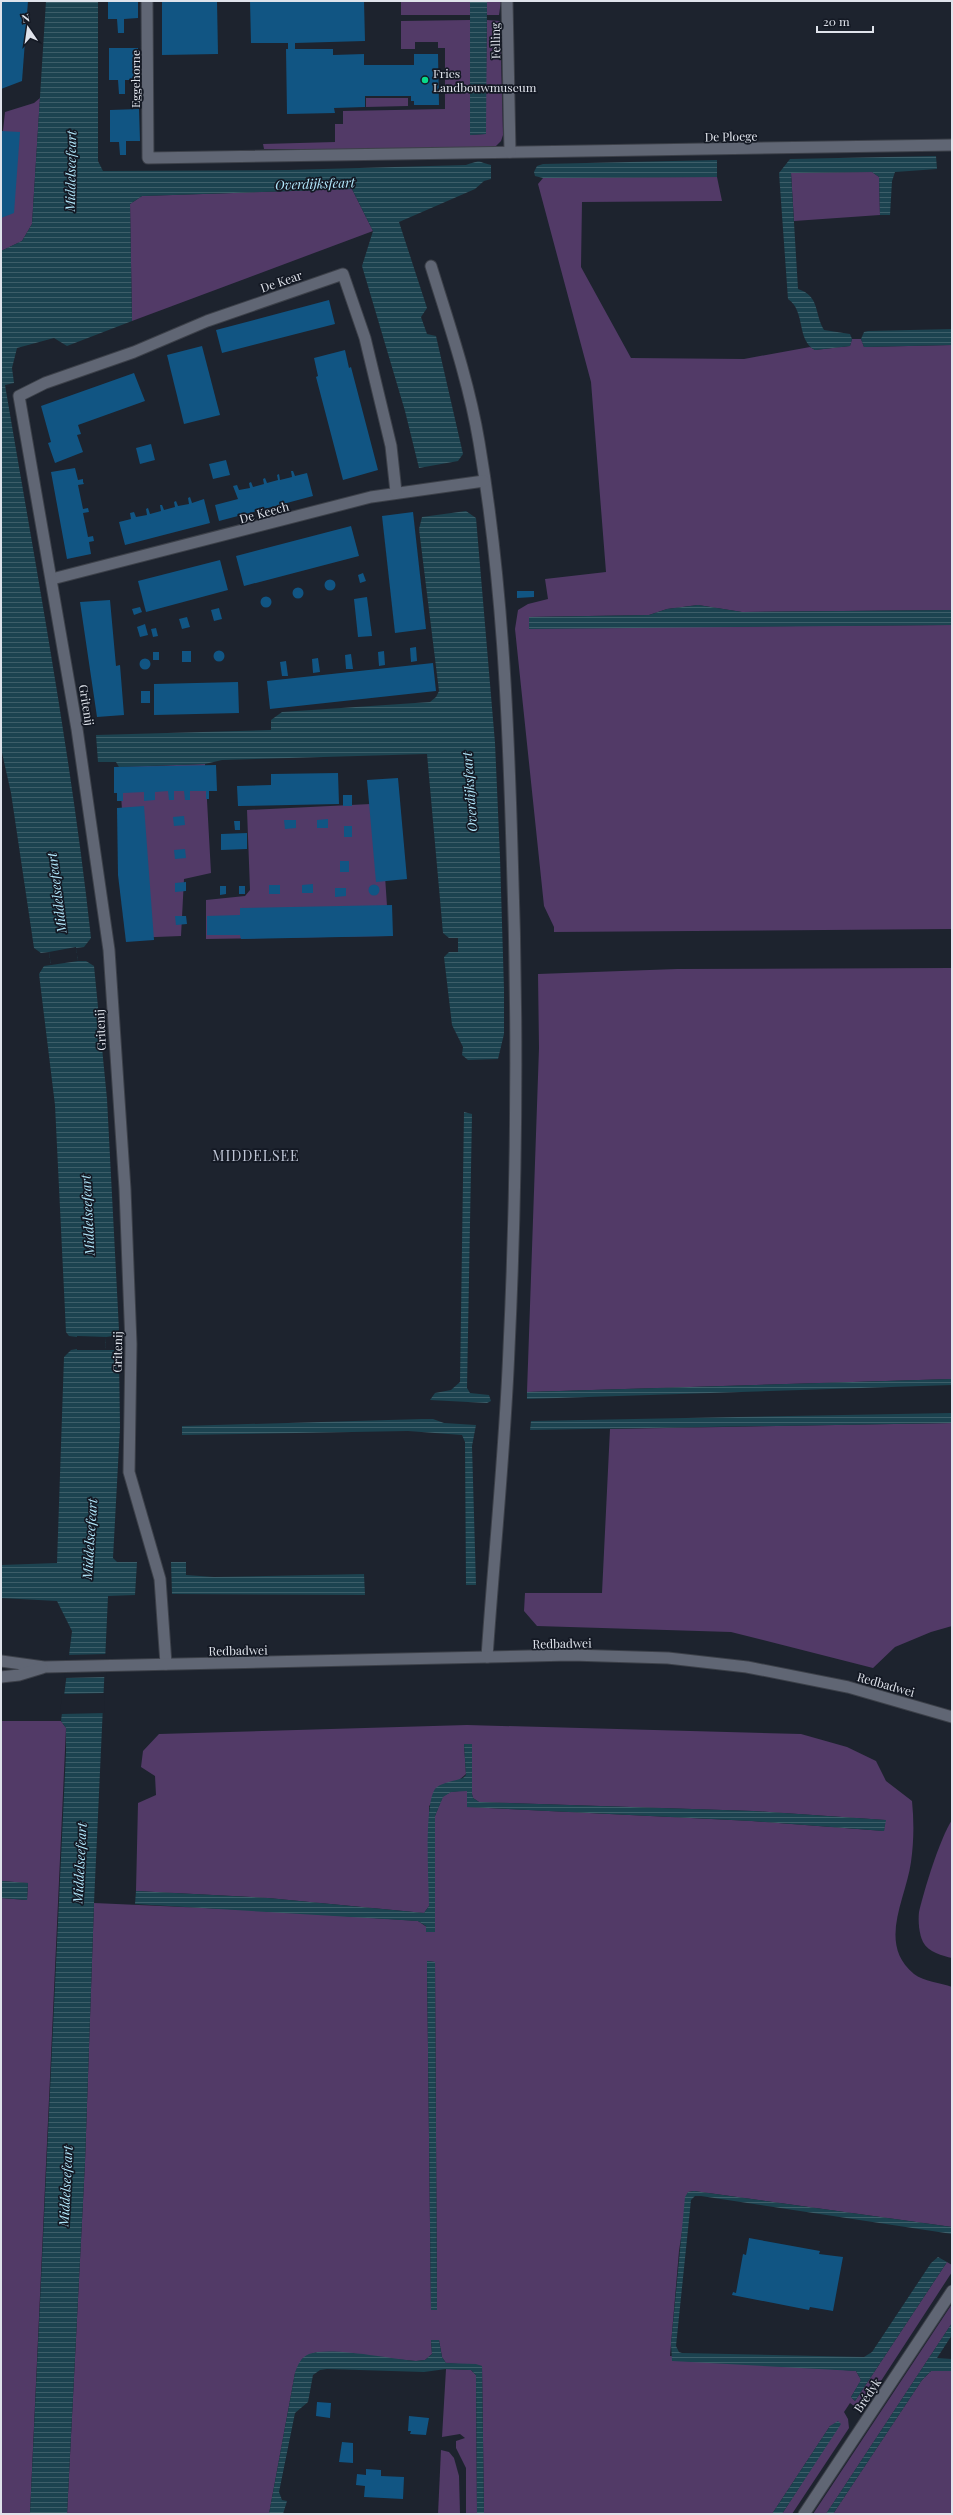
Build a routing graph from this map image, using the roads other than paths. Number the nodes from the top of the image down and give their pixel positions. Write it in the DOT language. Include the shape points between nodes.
graph roads {
  1 [pos="147,1"];
  2 [pos="507,1"];
  3 [pos="952,146"];
  4 [pos="510,152"];
  5 [pos="148,158"];
  6 [pos="431,266"];
  7 [pos="19,396"];
  8 [pos="484,481"];
  9 [pos="396,492"];
  10 [pos="52,579"];
  11 [pos="487,1657"];
  12 [pos="1,1661"];
  13 [pos="166,1664"];
  14 [pos="44,1667"];
  15 [pos="1,1677"];
  16 [pos="952,1717"];
  17 [pos="952,2290"];
  18 [pos="804,2514"];
  1 -- 5 [label="street, Eggehorne"];
  2 -- 4 [label="street, Felling"];
  3 -- 4 [label="street, De Ploege"];
  4 -- 5 [label="street, De Ploege"];
  6 -- 8 [label="street" via="464,372 479,442"];
  7 -- 9 [label="street, De Kear" via="45,383 134,352 207,321 343,274 365,338 391,446"];
  7 -- 10 [label="street, Gritenij"];
  8 -- 9 [label="street, De Keech"];
  8 -- 11 [label="street" via="500,600 509,755 517,1099 509,1352"];
  9 -- 10 [label="street, De Keech"];
  10 -- 13 [label="street, Gritenij" via="78,729 109,950 126,1205 131,1344 129,1472 160,1579"];
  11 -- 13 [label="street, Redbadwei"];
  11 -- 16 [label="street, Redbadwei" via="620,1656 706,1661 848,1687"];
  12 -- 14 [label="street"];
  13 -- 14 [label="street, Redbadwei"];
  14 -- 15 [label="street" via="19,1675"];
  17 -- 18 [label="street, Brédyk"];
}
